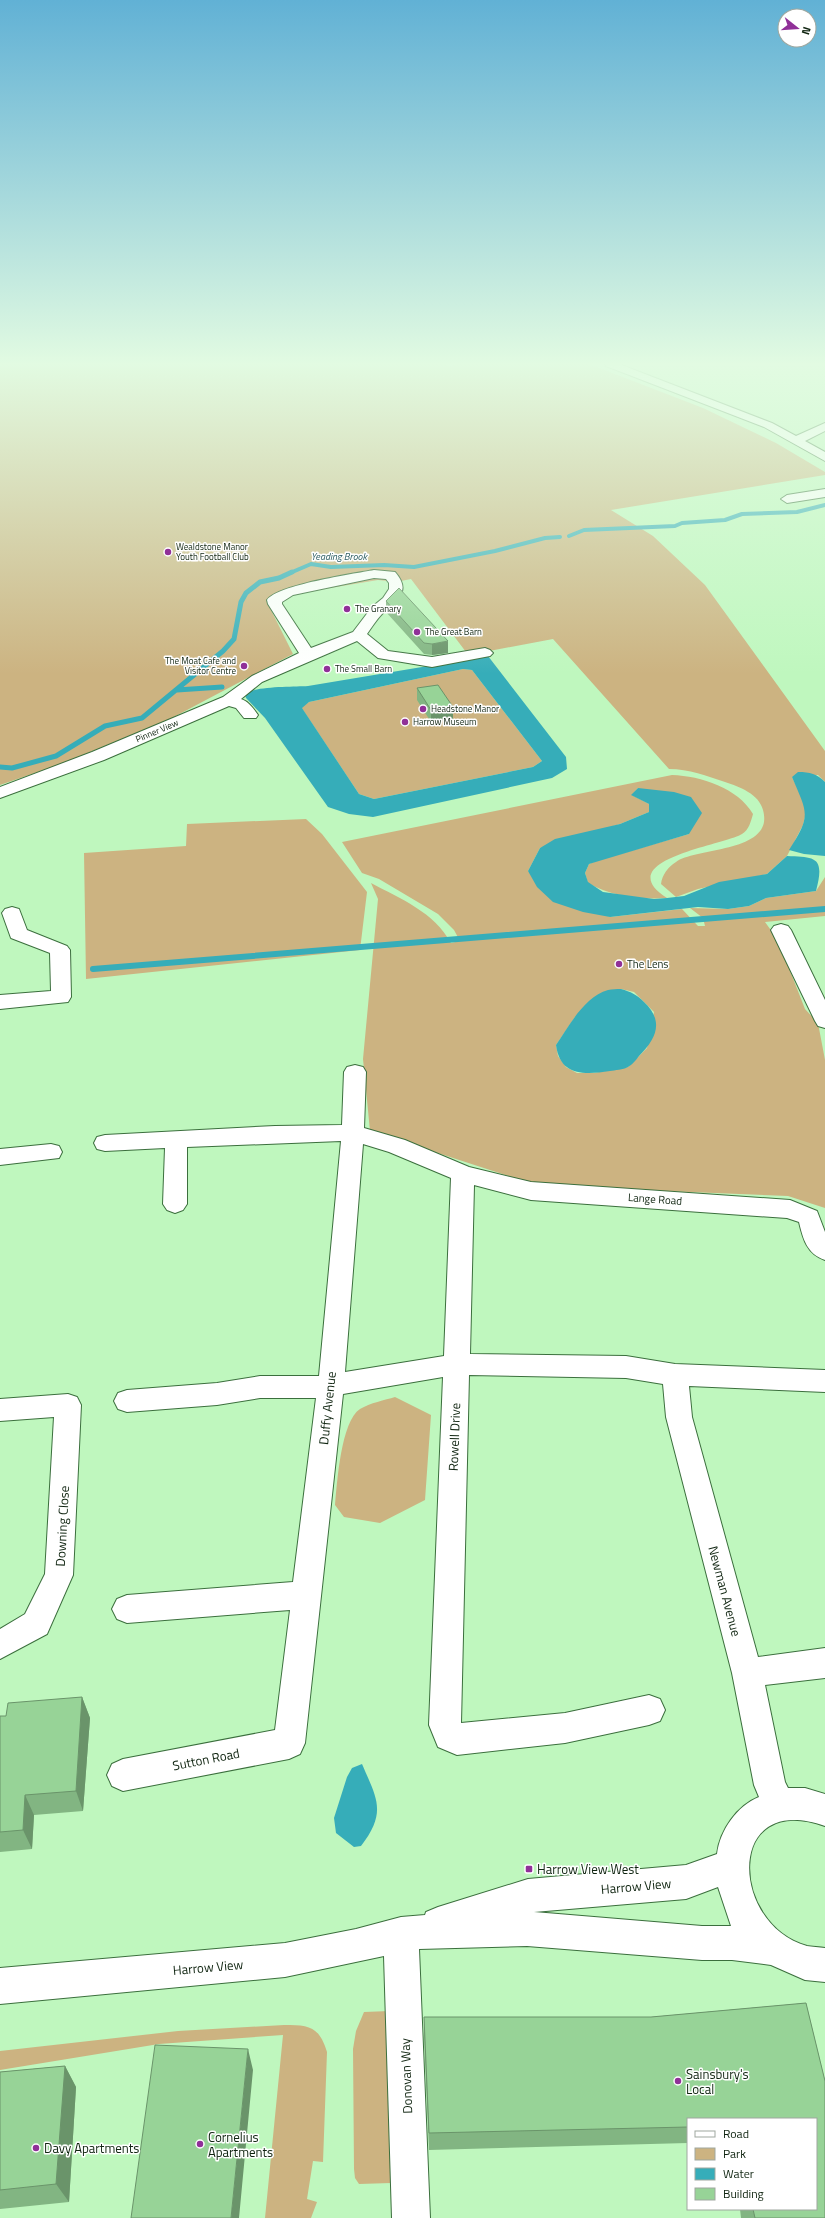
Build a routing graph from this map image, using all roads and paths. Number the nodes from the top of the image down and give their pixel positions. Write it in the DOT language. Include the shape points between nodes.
graph roads {
  1 [pos="825,493"];
  2 [pos="788,498"];
  3 [pos="358,635"];
  4 [pos="485,653"];
  5 [pos="308,655"];
  6 [pos="229,700"];
  7 [pos="250,715"];
  8 [pos="0,793"];
  9 [pos="12,912"];
  10 [pos="781,930"];
  11 [pos="0,1002"];
  12 [pos="825,1021"];
  13 [pos="355,1072"];
  14 [pos="353,1133"];
  15 [pos="176,1139"];
  16 [pos="105,1142"];
  17 [pos="51,1152"];
  18 [pos="0,1157"];
  19 [pos="463,1174"];
  20 [pos="175,1204"];
  21 [pos="825,1252"];
  22 [pos="457,1364"];
  23 [pos="675,1375"];
  24 [pos="825,1381"];
  25 [pos="331,1385"];
  26 [pos="128,1401"];
  27 [pos="0,1410"];
  28 [pos="305,1595"];
  29 [pos="128,1610"];
  30 [pos="0,1645"];
  31 [pos="825,1663"];
  32 [pos="747,1673"];
  33 [pos="649,1710"];
  34 [pos="289,1742"];
  35 [pos="123,1775"];
  36 [pos="780,1806"];
  37 [pos="825,1810"];
  38 [pos="733,1865"];
  39 [pos="407,1933"];
  40 [pos="773,1948"];
  41 [pos="825,1965"];
  42 [pos="0,1986"];
  43 [pos="411,2218"];
  1 -- 2 [label="street"];
  3 -- 4 [label="street" via="383,655 432,662"];
  3 -- 5 [label="street, Pinner View"];
  3 -- 5 [label="street" via="377,610 389,601 396,589 396,582 390,575 374,574 289,592 277,597 274,600 275,604"];
  5 -- 6 [label="street, Pinner View" via="257,678"];
  6 -- 7 [label="street" via="242,705"];
  6 -- 8 [label="street, Pinner View" via="98,756"];
  9 -- 11 [label="street" via="18,934 60,950 61,997"];
  10 -- 12 [label="street"];
  13 -- 14 [label="street, Duffy Avenue"];
  14 -- 15 [label="street"];
  14 -- 19 [label="street" via="397,1146"];
  14 -- 25 [label="street, Duffy Avenue"];
  15 -- 16 [label="street"];
  15 -- 20 [label="street"];
  17 -- 18 [label="street"];
  19 -- 21 [label="street, Lange Road" via="531,1191 790,1209 809,1217 816,1242"];
  19 -- 22 [label="street, Rowell Drive"];
  22 -- 23 [label="street" via="626,1367"];
  22 -- 25 [label="street"];
  22 -- 33 [label="street, Rowell Drive" via="444,1725 449,1736 457,1739 565,1728"];
  23 -- 24 [label="street"];
  23 -- 32 [label="street, Newman Avenue" via="680,1416"];
  25 -- 26 [label="street" via="260,1387 217,1394"];
  25 -- 28 [label="street, Duffy Avenue"];
  27 -- 30 [label="street, Downing Close" via="68,1405 59,1575 36,1624"];
  28 -- 29 [label="street"];
  28 -- 34 [label="street, Duffy Avenue"];
  31 -- 32 [label="street"];
  32 -- 36 [label="street, Newman Avenue" via="770,1785"];
  34 -- 35 [label="street, Sutton Road"];
  36 -- 37 [label="street" via="790,1803 816,1806"];
  36 -- 38 [label="street" via="769,1808 748,1823 734,1849"];
  38 -- 39 [label="street, Harrow View" via="686,1882 528,1896"];
  38 -- 40 [label="street" via="736,1892 743,1914 754,1930"];
  39 -- 40 [label="street, Harrow View" via="526,1929"];
  39 -- 42 [label="street, Harrow View" via="285,1960"];
  39 -- 43 [label="street, Donovan Way"];
  40 -- 41 [label="street, Harrow View" via="805,1963"];
}
